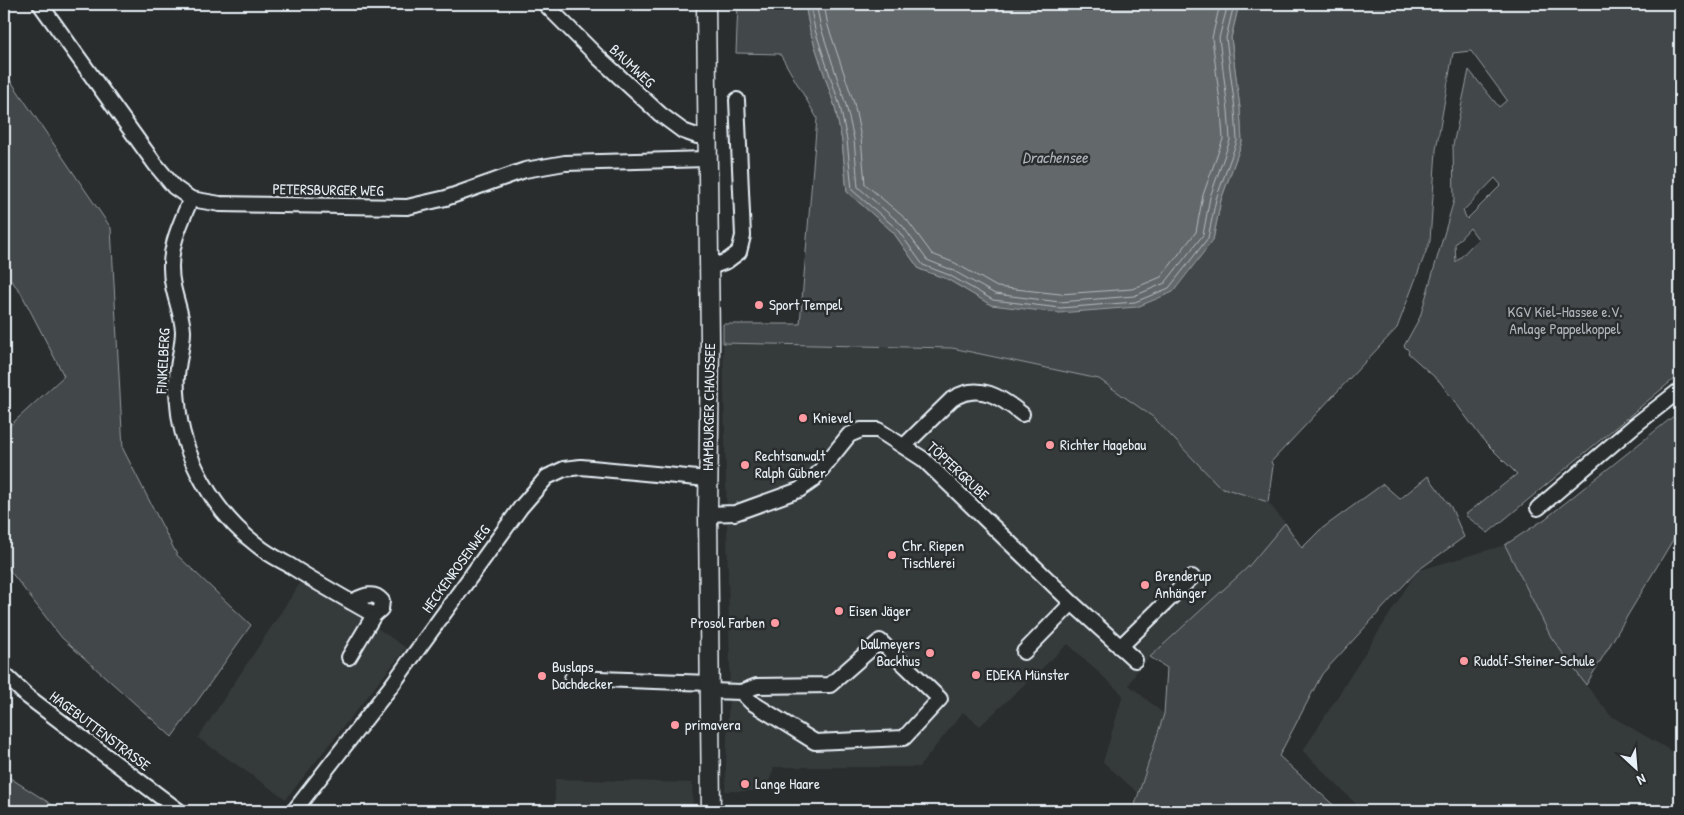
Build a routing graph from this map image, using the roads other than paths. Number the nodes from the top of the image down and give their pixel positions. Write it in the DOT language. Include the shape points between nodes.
graph roads {
  1 [pos="40,4"];
  2 [pos="545,4"];
  3 [pos="706,4"];
  4 [pos="738,100"];
  5 [pos="707,137"];
  6 [pos="707,159"];
  7 [pos="191,199"];
  8 [pos="708,268"];
  9 [pos="1680,390"];
  10 [pos="1022,414"];
  11 [pos="904,446"];
  12 [pos="708,479"];
  13 [pos="1538,508"];
  14 [pos="708,514"];
  15 [pos="1192,577"];
  16 [pos="1072,603"];
  17 [pos="1120,647"];
  18 [pos="1024,652"];
  19 [pos="349,657"];
  20 [pos="1135,660"];
  21 [pos="4,674"];
  22 [pos="572,678"];
  23 [pos="710,687"];
  24 [pos="742,692"];
  25 [pos="180,811"];
  26 [pos="294,811"];
  27 [pos="711,811"];
  1 -- 7 [label="street, PETERSBURGER WEG" via="155,164 174,187"];
  2 -- 5 [label="street, BAUMWEG" via="660,114 683,130"];
  3 -- 5 [label="main road, HAMBURGER CHAUSSEE"];
  4 -- 8 [label="street" via="743,236 739,252"];
  5 -- 6 [label="main road, HAMBURGER CHAUSSEE"];
  6 -- 7 [label="street, PETERSBURGER WEG" via="565,163 525,170 446,198 406,207 220,204"];
  6 -- 8 [label="main road, HAMBURGER CHAUSSEE"];
  7 -- 19 [label="street, FINKELBERG" via="170,256 170,272 183,331 177,378 182,429 208,490 245,535 374,615"];
  8 -- 12 [label="main road, HAMBURGER CHAUSSEE"];
  9 -- 13 [label="street"];
  10 -- 11 [label="street" via="987,392 960,394"];
  11 -- 14 [label="street, TÖPFERGRUBE" via="878,430 861,430 849,435 812,481 799,490 735,514"];
  11 -- 16 [label="street, TÖPFERGRUBE" via="923,459"];
  12 -- 14 [label="main road, HAMBURGER CHAUSSEE"];
  12 -- 26 [label="street, HECKENROSENWEG" via="581,467 564,469 547,477 521,507 392,685"];
  14 -- 23 [label="main road, HAMBURGER CHAUSSEE"];
  15 -- 17 [label="street"];
  16 -- 17 [label="street, TÖPFERGRUBE"];
  16 -- 18 [label="street"];
  17 -- 20 [label="street, TÖPFERGRUBE"];
  21 -- 25 [label="street, HAGEBUTTENSTRASSE" via="27,696"];
  22 -- 23 [label="street"];
  23 -- 24 [label="street"];
  23 -- 27 [label="main road, HAMBURGER CHAUSSEE"];
  24 -- 24 [label="street" via="757,686 830,685 880,641 940,699 904,738 816,742 752,702"];
}
